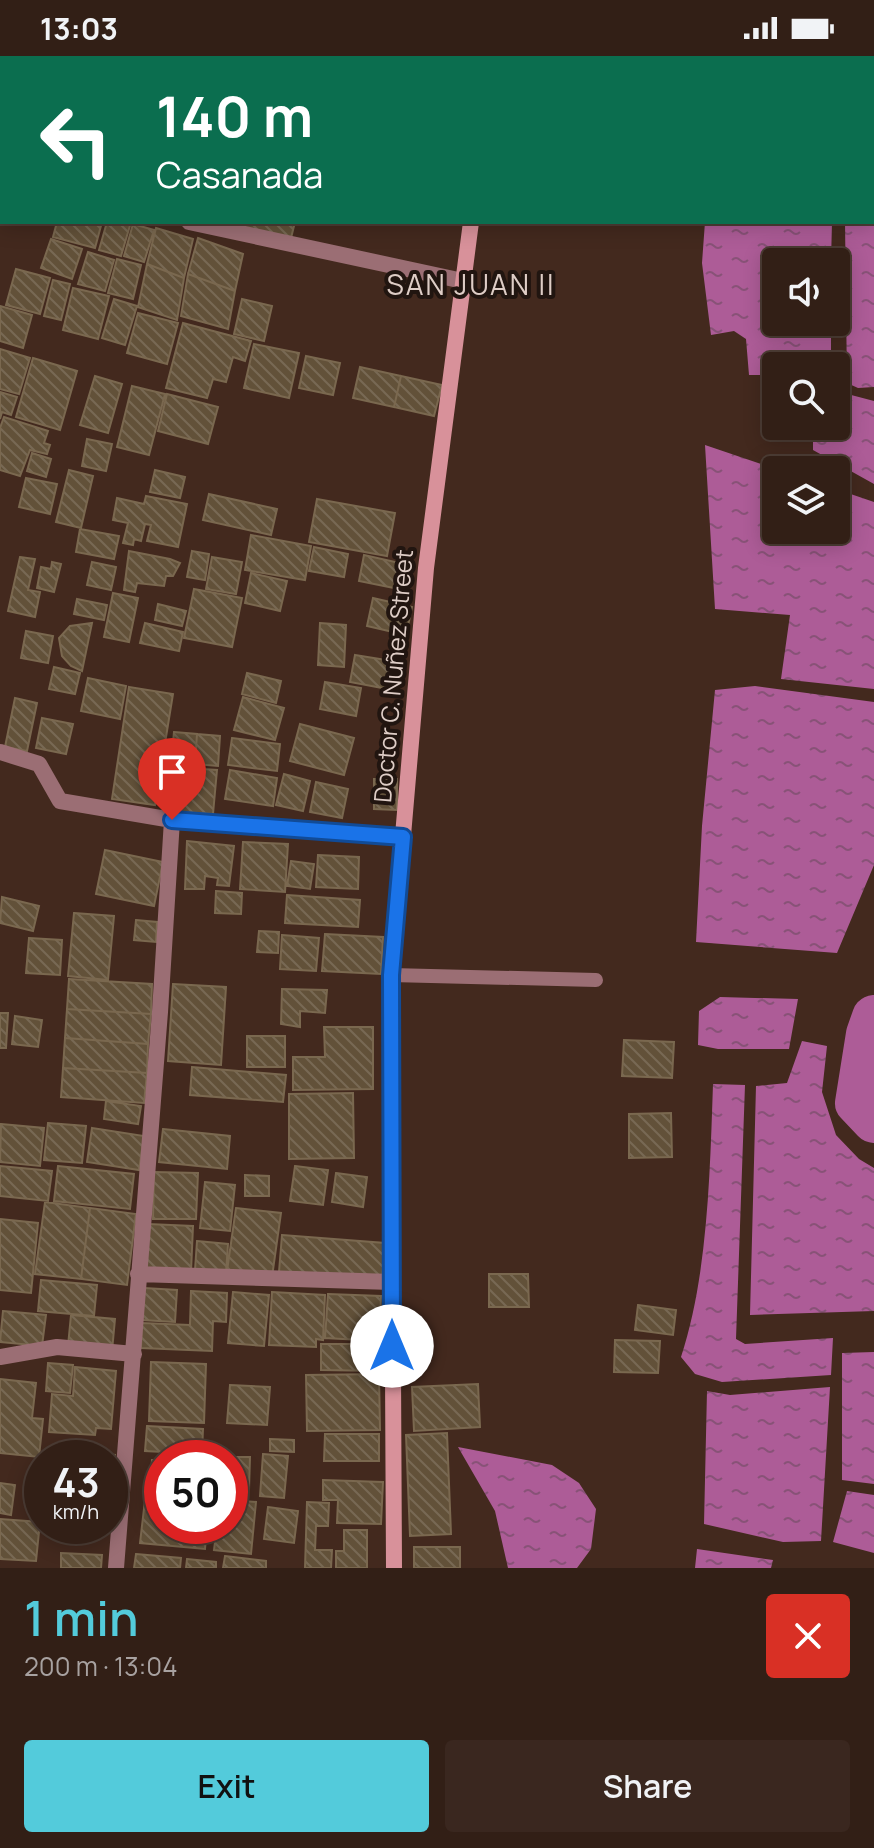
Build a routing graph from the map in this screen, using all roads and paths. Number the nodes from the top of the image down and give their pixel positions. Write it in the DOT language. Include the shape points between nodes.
graph roads {
  1 [pos="198,224"];
  2 [pos="471,224"];
  3 [pos="463,281"];
  4 [pos="0,752"];
  5 [pos="172,820"];
  6 [pos="403,837"];
  7 [pos="391,975"];
  8 [pos="596,980"];
  9 [pos="138,1274"];
  10 [pos="392,1282"];
  11 [pos="134,1354"];
  12 [pos="0,1357"];
  13 [pos="116,1568"];
  14 [pos="394,1568"];
  1 -- 3 [label="street"];
  2 -- 3 [label="main road, Doctor C. Nuñez Street"];
  3 -- 6 [label="main road, Doctor C. Nuñez Street" via="426,568"];
  4 -- 5 [label="street" via="39,764 60,801"];
  5 -- 6 [label="street"];
  5 -- 9 [label="street"];
  6 -- 7 [label="main road, Doctor C. Nuñez Street"];
  7 -- 8 [label="lane"];
  7 -- 10 [label="main road, Doctor C. Nuñez Street"];
  9 -- 10 [label="street"];
  9 -- 11 [label="street"];
  10 -- 14 [label="main road, Doctor C. Nuñez Street"];
  11 -- 12 [label="street" via="57,1347"];
  11 -- 13 [label="street"];
}
